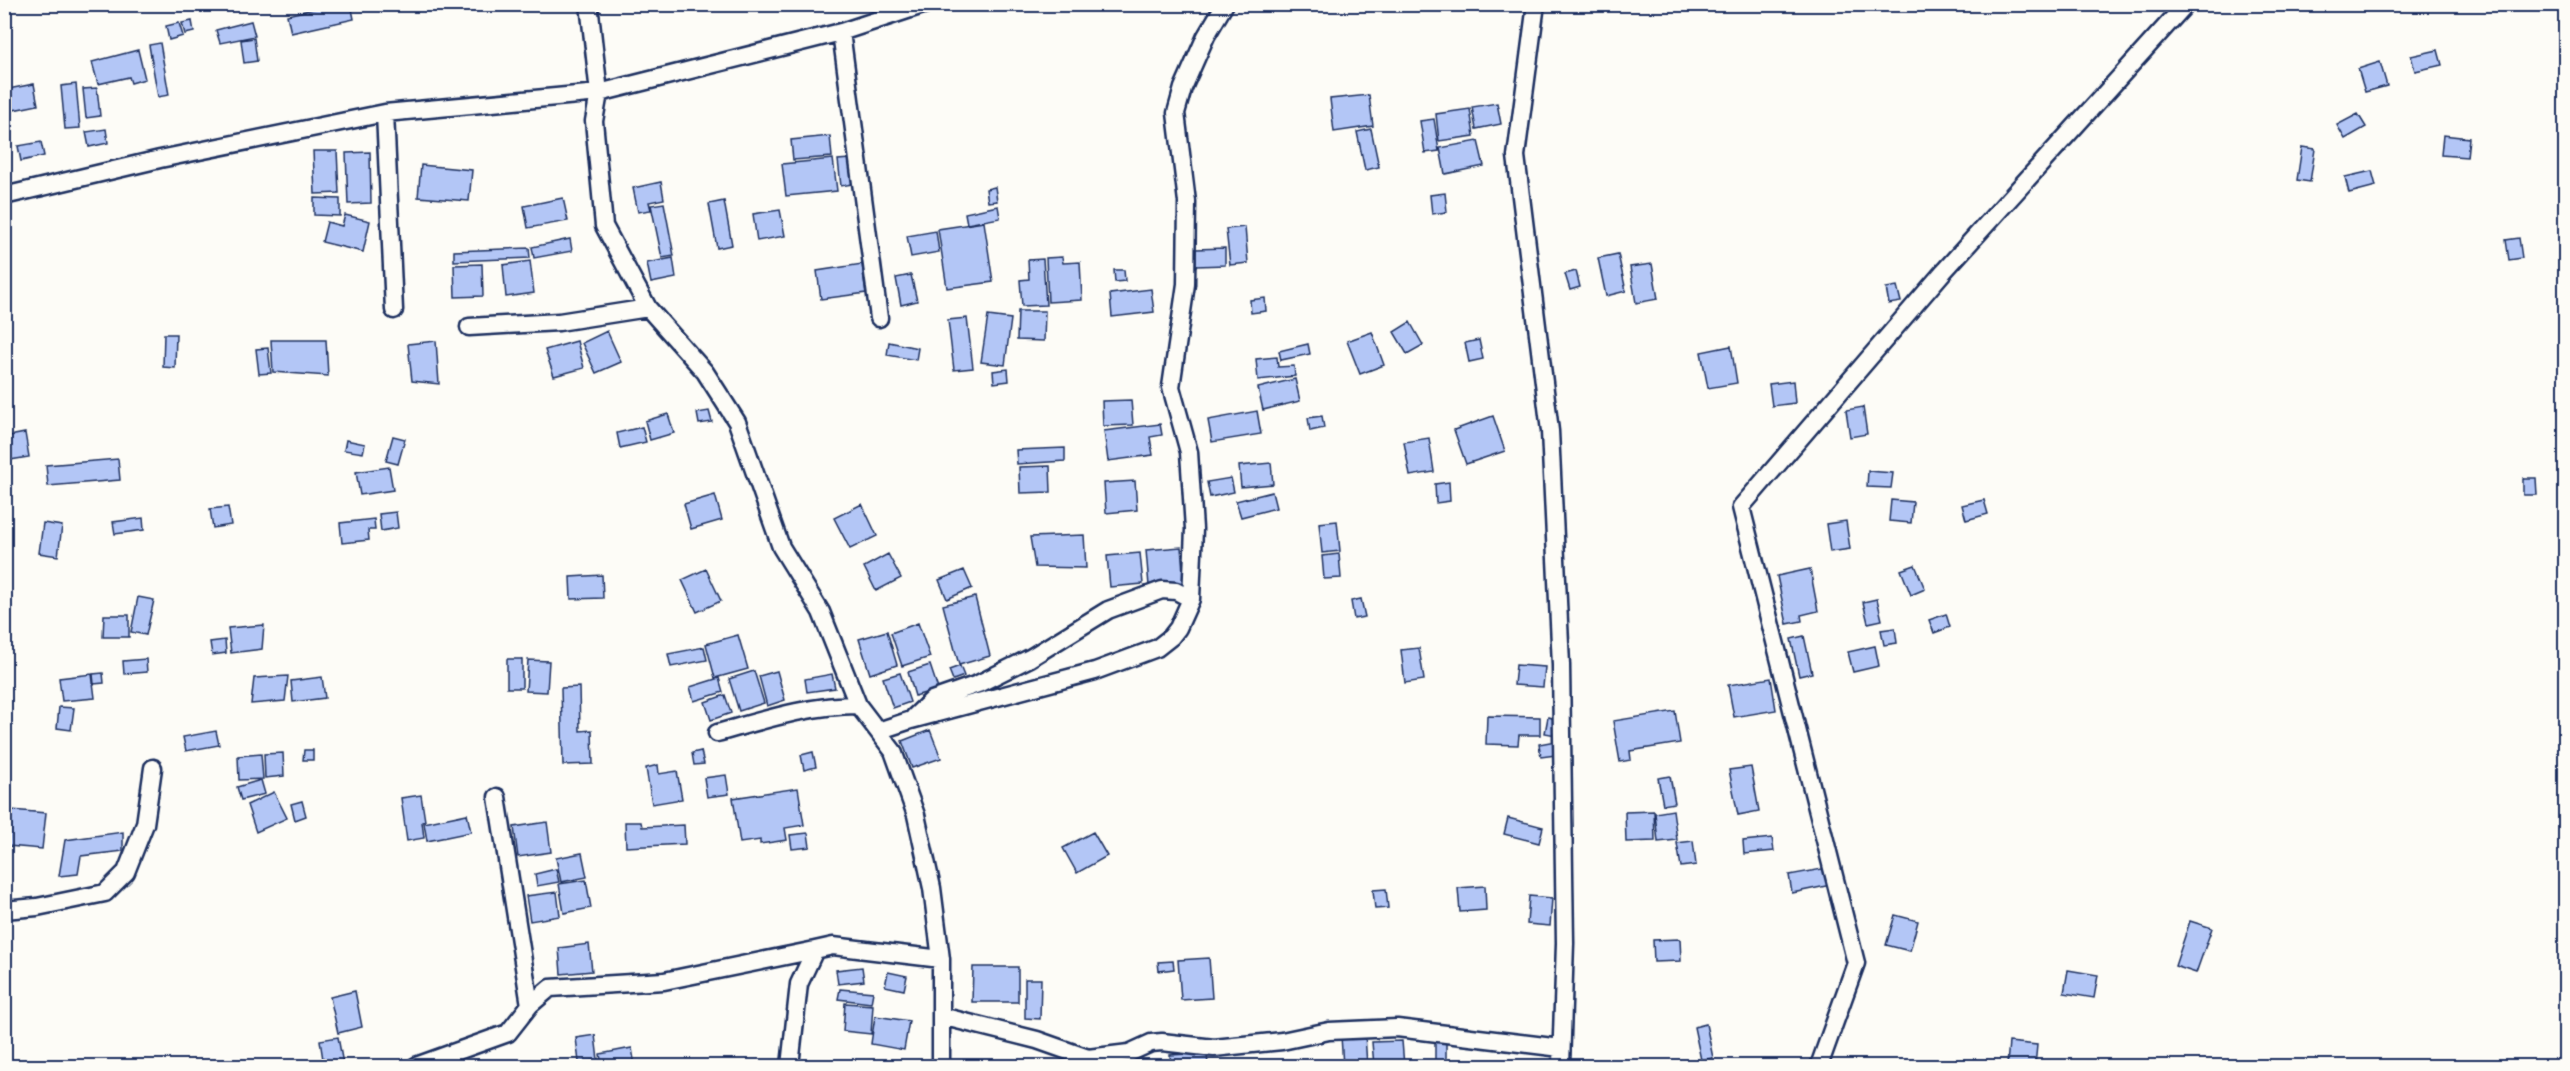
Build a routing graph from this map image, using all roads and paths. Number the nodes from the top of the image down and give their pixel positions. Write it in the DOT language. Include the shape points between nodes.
graph roads {
  1 [pos="589,4"];
  2 [pos="926,4"];
  3 [pos="1225,4"];
  4 [pos="1536,4"];
  5 [pos="2186,4"];
  6 [pos="841,32"];
  7 [pos="599,93"];
  8 [pos="385,114"];
  9 [pos="4,196"];
  10 [pos="648,308"];
  11 [pos="394,310"];
  12 [pos="879,318"];
  13 [pos="469,327"];
  14 [pos="1191,599"];
  15 [pos="858,705"];
  16 [pos="911,720"];
  17 [pos="878,731"];
  18 [pos="717,733"];
  19 [pos="153,768"];
  20 [pos="496,797"];
  21 [pos="4,910"];
  22 [pos="815,950"];
  23 [pos="941,959"];
  24 [pos="530,1005"];
  25 [pos="941,1016"];
  26 [pos="1561,1048"];
  27 [pos="416,1066"];
  28 [pos="790,1066"];
  29 [pos="941,1066"];
  30 [pos="1561,1066"];
  31 [pos="1819,1066"];
  1 -- 7 [label="street"];
  2 -- 6 [label="street"];
  3 -- 14 [label="street" via="1206,36 1176,113 1187,202 1186,284 1172,387 1189,452 1194,529"];
  4 -- 26 [label="street" via="1516,156 1551,443 1562,700 1565,943"];
  5 -- 31 [label="street" via="1944,271 1741,507 1856,963"];
  6 -- 7 [label="street"];
  6 -- 12 [label="street"];
  7 -- 8 [label="street"];
  7 -- 10 [label="street" via="594,121 604,226"];
  8 -- 9 [label="street" via="160,159"];
  8 -- 11 [label="street"];
  10 -- 13 [label="street" via="559,322"];
  10 -- 15 [label="street" via="705,372 737,422 781,547 821,612"];
  14 -- 16 [label="street" via="1176,591 1162,590 1108,610 1030,658 978,684 932,700"];
  14 -- 16 [label="street" via="1178,628 1157,648 1095,671"];
  15 -- 17 [label="street"];
  15 -- 18 [label="street" via="789,712"];
  16 -- 17 [label="street"];
  17 -- 23 [label="street" via="893,751 916,815 932,888"];
  19 -- 21 [label="street" via="145,824 126,872 105,892"];
  20 -- 24 [label="street"];
  22 -- 23 [label="street" via="833,946"];
  22 -- 24 [label="street" via="664,981 550,988"];
  22 -- 28 [label="street" via="799,984"];
  23 -- 25 [label="street"];
  24 -- 27 [label="street" via="508,1033"];
  25 -- 26 [label="street" via="1088,1058 1129,1053 1151,1043 1214,1048 1329,1031 1397,1028"];
  25 -- 29 [label="street"];
  26 -- 30 [label="street"];
}
